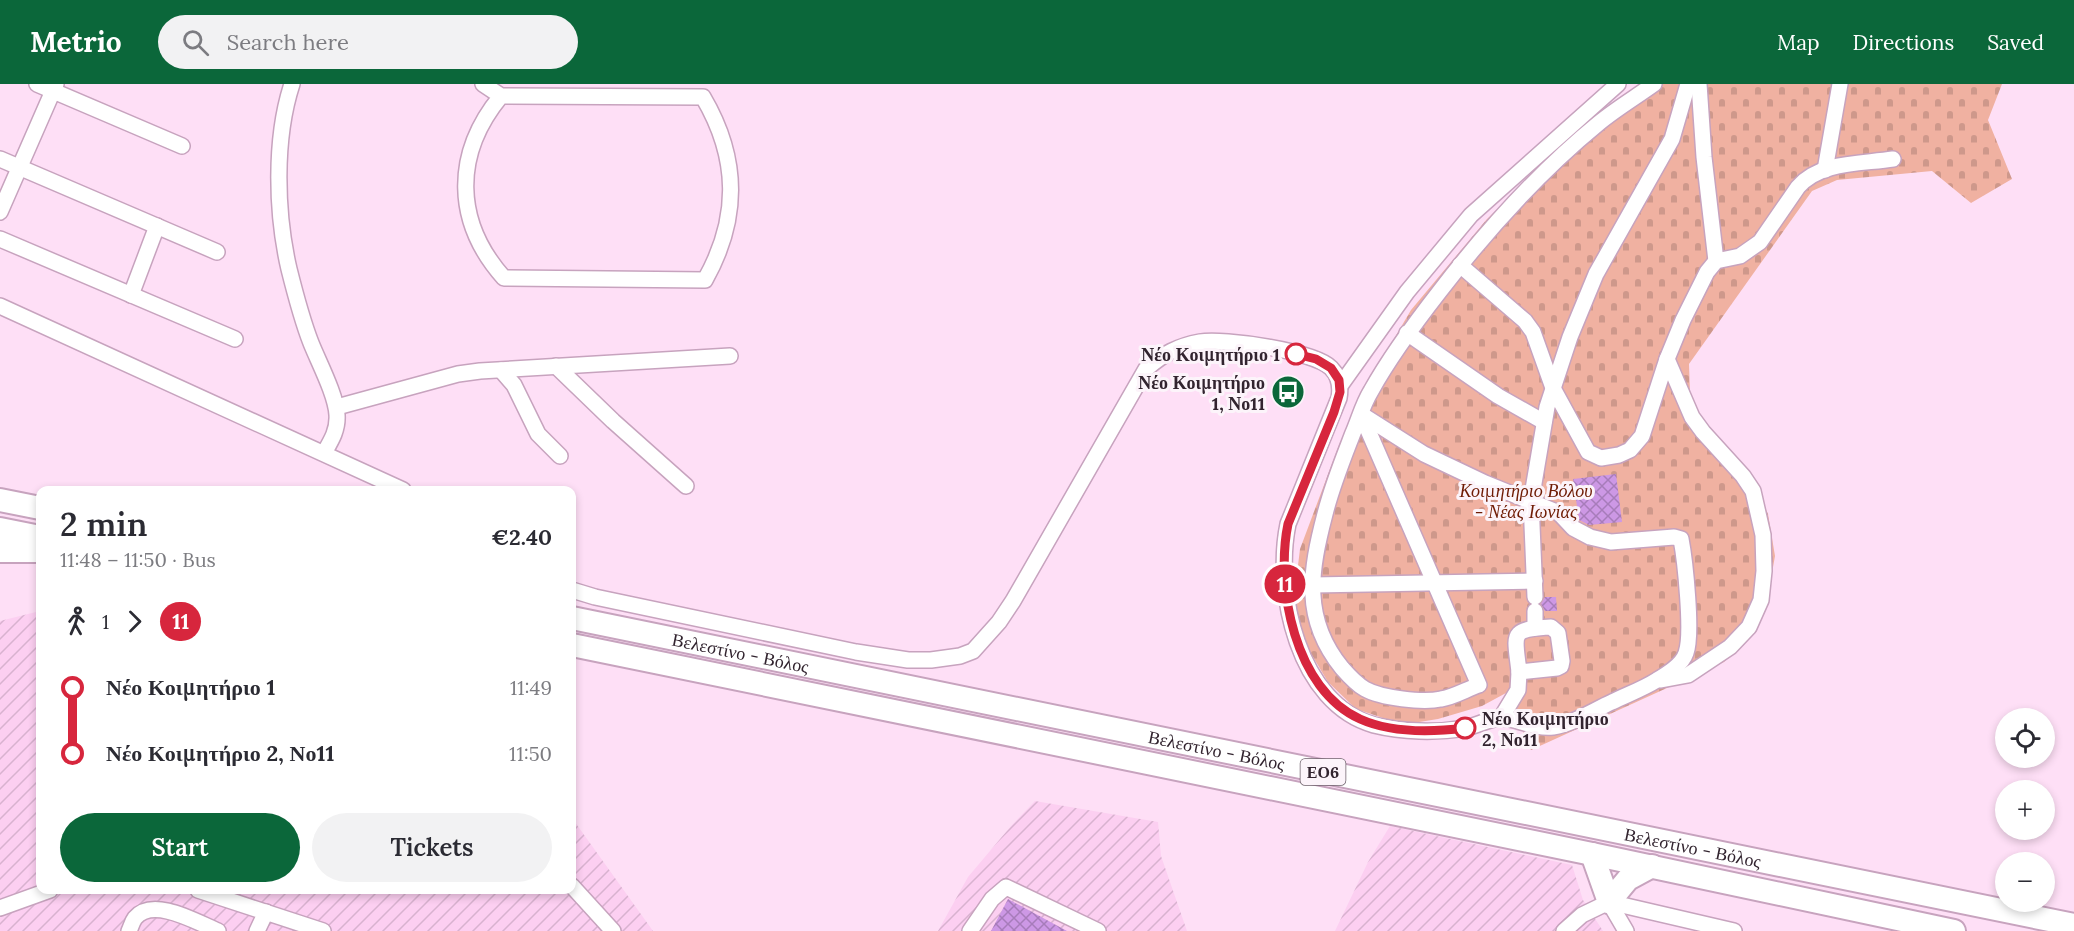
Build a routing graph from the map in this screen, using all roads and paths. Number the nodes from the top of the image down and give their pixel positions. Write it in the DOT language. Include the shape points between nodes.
graph roads {
  1 [pos="37,84"];
  2 [pos="292,84"];
  3 [pos="483,84"];
  4 [pos="1618,84"];
  5 [pos="1654,84"];
  6 [pos="1688,84"];
  7 [pos="1699,84"];
  8 [pos="1840,84"];
  9 [pos="55,88"];
  10 [pos="501,96"];
  11 [pos="182,146"];
  12 [pos="0,159"];
  13 [pos="1893,159"];
  14 [pos="20,168"];
  15 [pos="1825,170"];
  16 [pos="0,212"];
  17 [pos="157,226"];
  18 [pos="0,239"];
  19 [pos="217,252"];
  20 [pos="1716,261"];
  21 [pos="1460,265"];
  22 [pos="131,295"];
  23 [pos="0,306"];
  24 [pos="1407,333"];
  25 [pos="235,339"];
  26 [pos="730,356"];
  27 [pos="1667,359"];
  28 [pos="556,366"];
  29 [pos="501,370"];
  30 [pos="1340,386"];
  31 [pos="1553,388"];
  32 [pos="336,407"];
  33 [pos="1361,414"];
  34 [pos="1544,422"];
  35 [pos="324,453"];
  36 [pos="560,456"];
  37 [pos="394,486"];
  38 [pos="686,486"];
  39 [pos="0,500"];
  40 [pos="1531,501"];
  41 [pos="36,507"];
  42 [pos="0,529"];
  43 [pos="36,536"];
  44 [pos="0,551"];
  45 [pos="36,551"];
  46 [pos="1534,581"];
  47 [pos="1433,582"];
  48 [pos="1312,585"];
  49 [pos="576,591"];
  50 [pos="576,619"];
  51 [pos="1535,628"];
  52 [pos="576,646"];
  53 [pos="1519,672"];
  54 [pos="1655,681"];
  55 [pos="1501,718"];
  56 [pos="1592,854"];
  57 [pos="1652,866"];
  58 [pos="576,890"];
  59 [pos="39,894"];
  60 [pos="210,894"];
  61 [pos="1609,902"];
  62 [pos="0,908"];
  63 [pos="266,912"];
  64 [pos="2074,926"];
  65 [pos="129,931"];
  66 [pos="218,931"];
  67 [pos="257,931"];
  68 [pos="323,931"];
  69 [pos="613,931"];
  70 [pos="970,931"];
  71 [pos="1098,931"];
  72 [pos="1564,931"];
  73 [pos="1626,931"];
  74 [pos="1734,931"];
  75 [pos="1954,931"];
  1 -- 9 [label="street"];
  2 -- 32 [label="street" via="285,104 280,152 280,211 289,268 309,339"];
  3 -- 10 [label="street"];
  4 -- 30 [label="street" via="1472,215 1407,292"];
  5 -- 21 [label="street" via="1575,144 1502,215"];
  6 -- 31 [label="street" via="1672,139 1596,274"];
  7 -- 20 [label="street"];
  8 -- 15 [label="street"];
  9 -- 11 [label="street"];
  9 -- 14 [label="street"];
  10 -- 10 [label="street" via="474,139 466,189 476,238 504,278 705,280 722,246 731,190 727,151 703,98"];
  12 -- 14 [label="street"];
  13 -- 15 [label="street"];
  14 -- 16 [label="street"];
  14 -- 17 [label="street"];
  15 -- 20 [label="street" via="1805,179 1760,242 1740,256"];
  17 -- 19 [label="street"];
  17 -- 22 [label="street"];
  18 -- 22 [label="street"];
  20 -- 27 [label="street" via="1707,272"];
  21 -- 24 [label="street"];
  21 -- 31 [label="street" via="1525,321 1533,332"];
  22 -- 25 [label="street"];
  23 -- 35 [label="street"];
  24 -- 33 [label="street" via="1369,393"];
  24 -- 34 [label="street" via="1498,396"];
  26 -- 28 [label="street"];
  27 -- 31 [label="street" via="1642,436 1630,450 1609,458 1588,452"];
  27 -- 54 [label="street" via="1692,417 1753,491 1763,535 1764,571 1761,600 1749,627 1730,647 1688,675"];
  28 -- 29 [label="street"];
  28 -- 38 [label="street"];
  29 -- 32 [label="street" via="458,374"];
  29 -- 36 [label="street" via="514,385 538,434"];
  30 -- 49 [label="street" via="1331,368 1321,361 1246,343 1203,342 1160,356 1133,388 999,622 973,651 960,656 908,660 856,652"];
  30 -- 55 [label="street" via="1334,412 1284,542 1286,591 1301,652 1333,699 1353,716 1375,725 1451,730"];
  31 -- 34 [label="street"];
  32 -- 35 [label="street" via="336,429"];
  33 -- 40 [label="street" via="1424,454"];
  33 -- 47 [label="street"];
  33 -- 48 [label="street" via="1329,500"];
  34 -- 40 [label="street"];
  35 -- 37 [label="street"];
  39 -- 41 [label="highway"];
  40 -- 46 [label="street"];
  40 -- 54 [label="street" via="1558,513 1590,537 1611,542 1681,539 1689,627 1686,652 1678,665"];
  42 -- 43 [label="highway"];
  44 -- 45 [label="highway"];
  46 -- 47 [label="street"];
  46 -- 51 [label="street"];
  47 -- 48 [label="street"];
  47 -- 48 [label="street" via="1479,685 1441,699 1421,700 1367,690 1352,680 1319,632"];
  50 -- 64 [label="highway, Βελεστίνο - Βόλος / ΕΟ6"];
  51 -- 53 [label="street" via="1517,634"];
  51 -- 53 [label="street" via="1556,630 1562,664 1557,669"];
  52 -- 56 [label="highway, Βελεστίνο - Βόλος / ΕΟ6"];
  53 -- 55 [label="street" via="1518,690"];
  54 -- 55 [label="street" via="1554,727 1534,727"];
  56 -- 57 [label="highway, Βελεστίνο - Βόλος / ΕΟ6"];
  56 -- 61 [label="highway"];
  57 -- 61 [label="highway" via="1628,879"];
  57 -- 75 [label="highway, Βελεστίνο - Βόλος / ΕΟ6"];
  58 -- 69 [label="street"];
  59 -- 62 [label="street"];
  60 -- 63 [label="street"];
  61 -- 72 [label="street" via="1582,915"];
  61 -- 73 [label="street"];
  61 -- 74 [label="street"];
  63 -- 67 [label="street"];
  63 -- 68 [label="street"];
  65 -- 66 [label="street" via="135,918 157,909"];
  70 -- 71 [label="street" via="992,899 1006,887"];
}
